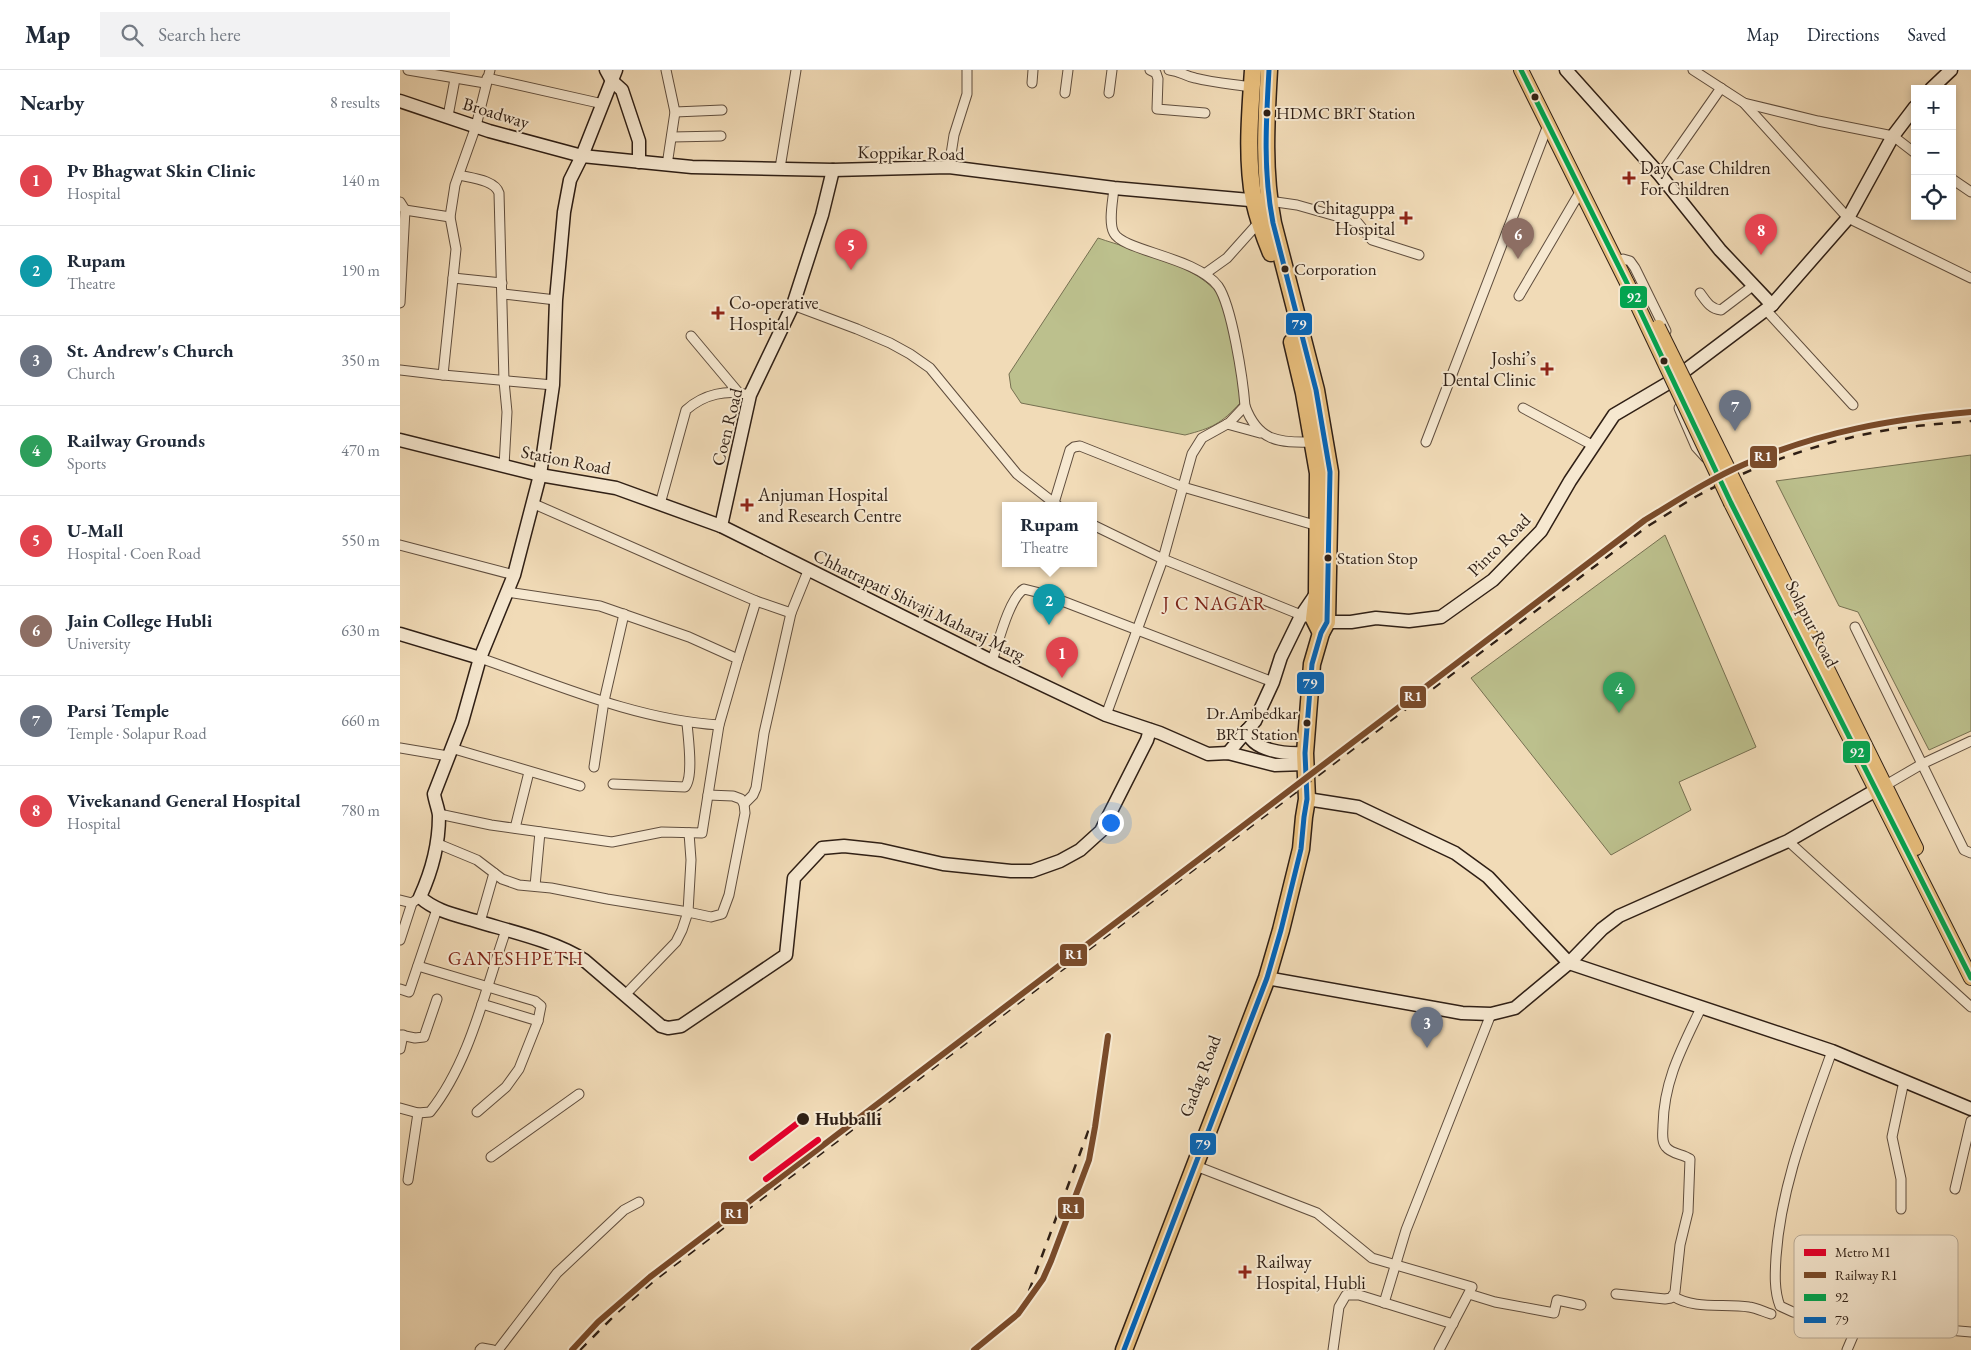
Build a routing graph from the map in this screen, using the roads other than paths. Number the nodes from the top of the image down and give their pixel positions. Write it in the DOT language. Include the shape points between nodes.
graph roads {
  1 [pos="408,70"];
  2 [pos="666,70"];
  3 [pos="796,70"];
  4 [pos="968,70"];
  5 [pos="1033,70"];
  6 [pos="1068,70"];
  7 [pos="1112,70"];
  8 [pos="1167,70"];
  9 [pos="1253,70"];
  10 [pos="1270,70"];
  11 [pos="1521,70"];
  12 [pos="1530,70"];
  13 [pos="1566,70"];
  14 [pos="1692,70"];
  15 [pos="1153,71"];
  16 [pos="1949,71"];
  17 [pos="611,74"];
  18 [pos="487,77"];
  19 [pos="456,79"];
  20 [pos="1032,83"];
  21 [pos="1935,85"];
  22 [pos="1252,87"];
  23 [pos="1722,88"];
  24 [pos="1065,93"];
  25 [pos="1109,93"];
  26 [pos="400,101"];
  27 [pos="1744,103"];
  28 [pos="603,104"];
  29 [pos="722,110"];
  30 [pos="676,112"];
  31 [pos="1911,112"];
  32 [pos="1204,113"];
  33 [pos="448,116"];
  34 [pos="1548,125"];
  35 [pos="476,126"];
  36 [pos="720,136"];
  37 [pos="1893,136"];
  38 [pos="672,138"];
  39 [pos="1911,150"];
  40 [pos="582,156"];
  41 [pos="639,162"];
  42 [pos="667,165"];
  43 [pos="949,167"];
  44 [pos="780,168"];
  45 [pos="833,170"];
  46 [pos="459,175"];
  47 [pos="1660,175"];
  48 [pos="1956,182"];
  49 [pos="1114,188"];
  50 [pos="1580,192"];
  51 [pos="1971,192"];
  52 [pos="402,206"];
  53 [pos="1263,208"];
  54 [pos="450,217"];
  55 [pos="1848,218"];
  56 [pos="1419,255"];
  57 [pos="1619,260"];
  58 [pos="1206,273"];
  59 [pos="453,278"];
  60 [pos="1971,278"];
  61 [pos="502,283"];
  62 [pos="1754,286"];
  63 [pos="1700,293"];
  64 [pos="503,294"];
  65 [pos="1519,296"];
  66 [pos="556,300"];
  67 [pos="400,303"];
  68 [pos="793,305"];
  69 [pos="1769,308"];
  70 [pos="691,336"];
  71 [pos="400,370"];
  72 [pos="443,376"];
  73 [pos="1677,377"];
  74 [pos="504,381"];
  75 [pos="553,385"];
  76 [pos="744,394"];
  77 [pos="1853,405"];
  78 [pos="1245,406"];
  79 [pos="1523,408"];
  80 [pos="1227,424"];
  81 [pos="1261,433"];
  82 [pos="1314,442"];
  83 [pos="1426,442"];
  84 [pos="401,443"];
  85 [pos="1594,446"];
  86 [pos="1718,461"];
  87 [pos="504,466"];
  88 [pos="540,475"];
  89 [pos="1183,487"];
  90 [pos="1052,502"];
  91 [pos="1057,502"];
  92 [pos="532,503"];
  93 [pos="660,504"];
  94 [pos="721,526"];
  95 [pos="1318,526"];
  96 [pos="1097,527"];
  97 [pos="400,545"];
  98 [pos="1163,559"];
  99 [pos="808,570"];
  100 [pos="514,575"];
  101 [pos="507,592"];
  102 [pos="756,601"];
  103 [pos="791,613"];
  104 [pos="624,614"];
  105 [pos="1316,623"];
  106 [pos="1855,627"];
  107 [pos="1138,630"];
  108 [pos="400,634"];
  109 [pos="480,658"];
  110 [pos="738,659"];
  111 [pos="992,661"];
  112 [pos="1273,682"];
  113 [pos="604,701"];
  114 [pos="1106,715"];
  115 [pos="687,723"];
  116 [pos="720,726"];
  117 [pos="1150,730"];
  118 [pos="1248,730"];
  119 [pos="1971,741"];
  120 [pos="400,748"];
  121 [pos="450,752"];
  122 [pos="1228,753"];
  123 [pos="1305,758"];
  124 [pos="1922,764"];
  125 [pos="594,767"];
  126 [pos="529,772"];
  127 [pos="613,784"];
  128 [pos="580,786"];
  129 [pos="1881,788"];
  130 [pos="708,795"];
  131 [pos="1307,798"];
  132 [pos="744,804"];
  133 [pos="439,814"];
  134 [pos="515,828"];
  135 [pos="540,832"];
  136 [pos="689,833"];
  137 [pos="1788,841"];
  138 [pos="436,844"];
  139 [pos="1971,853"];
  140 [pos="494,872"];
  141 [pos="535,886"];
  142 [pos="400,900"];
  143 [pos="416,900"];
  144 [pos="438,909"];
  145 [pos="688,912"];
  146 [pos="480,922"];
  147 [pos="506,930"];
  148 [pos="1281,930"];
  149 [pos="400,940"];
  150 [pos="1971,957"];
  151 [pos="1569,962"];
  152 [pos="418,966"];
  153 [pos="1267,978"];
  154 [pos="1971,978"];
  155 [pos="489,988"];
  156 [pos="400,990"];
  157 [pos="625,995"];
  158 [pos="437,999"];
  159 [pos="482,1004"];
  160 [pos="1701,1008"];
  161 [pos="1971,1008"];
  162 [pos="1492,1014"];
  163 [pos="538,1021"];
  164 [pos="401,1035"];
  165 [pos="400,1049"];
  166 [pos="1832,1052"];
  167 [pos="1904,1081"];
  168 [pos="579,1094"];
  169 [pos="400,1108"];
  170 [pos="1971,1108"];
  171 [pos="477,1112"];
  172 [pos="418,1113"];
  173 [pos="1971,1121"];
  174 [pos="491,1157"];
  175 [pos="1196,1166"];
  176 [pos="408,1180"];
  177 [pos="1955,1189"];
  178 [pos="639,1202"];
  179 [pos="1901,1209"];
  180 [pos="1395,1264"];
  181 [pos="1468,1294"];
  182 [pos="1616,1294"];
  183 [pos="1673,1296"];
  184 [pos="1384,1303"];
  185 [pos="1581,1305"];
  186 [pos="1794,1312"];
  187 [pos="1771,1314"];
  188 [pos="1453,1324"];
  189 [pos="1958,1331"];
  190 [pos="1971,1332"];
  191 [pos="1852,1338"];
  192 [pos="1441,1349"];
  193 [pos="480,1350"];
  194 [pos="493,1350"];
  195 [pos="498,1350"];
  196 [pos="1116,1350"];
  197 [pos="1124,1350"];
  198 [pos="1333,1350"];
  199 [pos="1847,1350"];
  1 -- 19 [label="street"];
  2 -- 30 [label="street"];
  3 -- 44 [label="street"];
  4 -- 43 [label="street" via="967,94 954,136"];
  5 -- 20 [label="street"];
  6 -- 24 [label="street"];
  7 -- 25 [label="street"];
  8 -- 15 [label="street"];
  8 -- 22 [label="street" via="1211,82"];
  9 -- 22 [label="highway"];
  10 -- 53 [label="highway"];
  11 -- 34 [label="main road"];
  12 -- 57 [label="main road"];
  13 -- 47 [label="street"];
  14 -- 23 [label="street"];
  15 -- 32 [label="street" via="1158,79 1157,109"];
  16 -- 21 [label="street"];
  17 -- 28 [label="street"];
  17 -- 41 [label="street" via="622,90 639,141"];
  18 -- 19 [label="street"];
  18 -- 28 [label="street"];
  18 -- 35 [label="street"];
  19 -- 33 [label="street"];
  22 -- 53 [label="highway" via="1249,140"];
  23 -- 27 [label="street"];
  23 -- 47 [label="street"];
  26 -- 33 [label="street, Broadway"];
  27 -- 37 [label="street"];
  27 -- 55 [label="street"];
  28 -- 40 [label="street"];
  29 -- 30 [label="street"];
  30 -- 38 [label="street"];
  31 -- 37 [label="street, Pinto Road"];
  33 -- 35 [label="street, Broadway"];
  34 -- 50 [label="main road"];
  34 -- 83 [label="street"];
  35 -- 40 [label="street, Broadway"];
  35 -- 46 [label="street"];
  36 -- 38 [label="street"];
  37 -- 39 [label="street"];
  37 -- 55 [label="street, Pinto Road"];
  38 -- 42 [label="street"];
  40 -- 41 [label="street, Koppikar Road"];
  40 -- 66 [label="street" via="570,180 564,212"];
  41 -- 42 [label="street, Koppikar Road"];
  42 -- 44 [label="street, Koppikar Road"];
  43 -- 45 [label="street, Koppikar Road"];
  43 -- 49 [label="street, Koppikar Road"];
  44 -- 45 [label="street, Koppikar Road"];
  45 -- 68 [label="street, Coen Road"];
  46 -- 54 [label="street"];
  46 -- 61 [label="street" via="492,184 500,193"];
  47 -- 62 [label="street" via="1720,250"];
  48 -- 51 [label="street"];
  49 -- 53 [label="street, Koppikar Road"];
  49 -- 58 [label="street" via="1111,224 1114,235"];
  50 -- 57 [label="main road"];
  50 -- 65 [label="street"];
  52 -- 54 [label="street"];
  52 -- 67 [label="street"];
  53 -- 56 [label="street" via="1297,205 1357,222 1372,240"];
  53 -- 58 [label="street" via="1227,258"];
  53 -- 82 [label="highway"];
  53 -- 105 [label="highway" via="1316,390 1330,472"];
  54 -- 59 [label="street" via="456,243"];
  55 -- 60 [label="street"];
  55 -- 69 [label="street, Pinto Road"];
  57 -- 73 [label="street" via="1614,270"];
  57 -- 73 [label="street" via="1630,261 1635,268"];
  57 -- 86 [label="main road, Solapur Road, bridge"];
  58 -- 78 [label="street" via="1225,301"];
  59 -- 61 [label="street"];
  59 -- 72 [label="street"];
  61 -- 64 [label="street"];
  62 -- 63 [label="street" via="1720,310 1711,307"];
  62 -- 69 [label="street"];
  64 -- 66 [label="street"];
  64 -- 74 [label="street"];
  66 -- 75 [label="street"];
  68 -- 76 [label="street, Coen Road"];
  68 -- 90 [label="street" via="890,343 930,368 1018,474"];
  69 -- 73 [label="street, Pinto Road"];
  69 -- 77 [label="street"];
  70 -- 76 [label="street"];
  71 -- 72 [label="street"];
  72 -- 74 [label="street"];
  73 -- 85 [label="street, Pinto Road" via="1614,415"];
  73 -- 86 [label="street" via="1696,447"];
  73 -- 86 [label="street" via="1724,448"];
  74 -- 75 [label="street"];
  74 -- 87 [label="street" via="507,412"];
  75 -- 88 [label="street"];
  76 -- 93 [label="street" via="709,395 696,400 686,410"];
  76 -- 94 [label="street, Coen Road"];
  78 -- 80 [label="street"];
  78 -- 81 [label="street"];
  79 -- 85 [label="street"];
  80 -- 81 [label="street"];
  80 -- 89 [label="street" via="1202,438 1192,454"];
  81 -- 82 [label="street" via="1274,439"];
  82 -- 95 [label="highway" via="1318,473"];
  84 -- 87 [label="street, Station Road"];
  85 -- 105 [label="street, Pinto Road" via="1541,531 1492,580 1441,617"];
  86 -- 129 [label="main road, Solapur Road, bridge" via="1794,632"];
  87 -- 88 [label="street, Station Road"];
  88 -- 92 [label="street"];
  88 -- 93 [label="street, Station Road" via="616,488"];
  89 -- 91 [label="street" via="1080,446 1070,450"];
  89 -- 95 [label="street"];
  89 -- 98 [label="street"];
  92 -- 100 [label="street"];
  92 -- 102 [label="street"];
  93 -- 94 [label="street, Station Road"];
  94 -- 99 [label="street, Chhatrapati Shivaji Maharaj Marg"];
  95 -- 105 [label="highway"];
  96 -- 98 [label="street"];
  97 -- 100 [label="street"];
  98 -- 105 [label="street"];
  98 -- 107 [label="street"];
  99 -- 103 [label="street"];
  99 -- 111 [label="street, Chhatrapati Shivaji Maharaj Marg"];
  100 -- 101 [label="street"];
  101 -- 104 [label="street" via="600,606"];
  101 -- 109 [label="street"];
  102 -- 103 [label="street"];
  102 -- 110 [label="street"];
  103 -- 132 [label="street" via="764,732 758,781"];
  104 -- 110 [label="street"];
  104 -- 113 [label="street"];
  105 -- 112 [label="street" via="1280,658"];
  105 -- 123 [label="highway, Gadag Road"];
  106 -- 124 [label="street"];
  107 -- 111 [label="street" via="1044,594 1024,590 1012,604"];
  107 -- 112 [label="street"];
  107 -- 114 [label="street"];
  108 -- 109 [label="street"];
  109 -- 113 [label="street"];
  109 -- 121 [label="street"];
  110 -- 116 [label="street"];
  111 -- 114 [label="street, Chhatrapati Shivaji Maharaj Marg"];
  112 -- 118 [label="street"];
  113 -- 115 [label="street"];
  113 -- 125 [label="street"];
  114 -- 117 [label="street, Chhatrapati Shivaji Maharaj Marg"];
  115 -- 116 [label="street"];
  115 -- 127 [label="street" via="690,776 685,787"];
  116 -- 130 [label="street"];
  117 -- 122 [label="street" via="1208,754"];
  117 -- 157 [label="street" via="1101,831 1080,850 1060,861 1032,871 1011,871 943,864 881,850 844,846 822,848 794,878 786,955 681,1026 661,1026"];
  118 -- 122 [label="street"];
  118 -- 123 [label="street" via="1252,742"];
  119 -- 124 [label="street"];
  120 -- 121 [label="street"];
  121 -- 126 [label="street"];
  121 -- 133 [label="street" via="434,794"];
  122 -- 123 [label="street" via="1275,765"];
  123 -- 131 [label="highway, Gadag Road"];
  124 -- 129 [label="street"];
  124 -- 139 [label="street" via="1964,850"];
  126 -- 128 [label="street"];
  126 -- 134 [label="street"];
  129 -- 137 [label="street"];
  129 -- 150 [label="main road, Solapur Road"];
  129 -- 154 [label="main road, Solapur Road"];
  130 -- 132 [label="street" via="733,796"];
  130 -- 136 [label="street" via="702,833"];
  131 -- 148 [label="highway, Gadag Road" via="1301,849"];
  131 -- 151 [label="street" via="1358,807 1455,853 1488,877"];
  132 -- 145 [label="street" via="745,814 729,895 722,914 711,917"];
  133 -- 134 [label="street"];
  133 -- 138 [label="street"];
  134 -- 135 [label="street"];
  135 -- 136 [label="street" via="612,842 662,832"];
  135 -- 141 [label="street"];
  136 -- 145 [label="street"];
  137 -- 151 [label="street" via="1619,916"];
  137 -- 161 [label="street"];
  138 -- 140 [label="street" via="477,860"];
  138 -- 143 [label="street"];
  140 -- 141 [label="street" via="502,879"];
  140 -- 146 [label="street"];
  141 -- 145 [label="street"];
  142 -- 143 [label="street"];
  143 -- 144 [label="street"];
  143 -- 149 [label="street"];
  144 -- 146 [label="street"];
  144 -- 152 [label="street"];
  145 -- 157 [label="street" via="676,942"];
  146 -- 147 [label="street"];
  147 -- 155 [label="street"];
  147 -- 157 [label="street" via="574,954"];
  148 -- 153 [label="highway, Gadag Road"];
  148 -- 196 [label="highway, Gadag Road" via="1260,975"];
  151 -- 160 [label="street"];
  151 -- 162 [label="street" via="1515,1008"];
  152 -- 155 [label="street"];
  152 -- 156 [label="street" via="409,992"];
  153 -- 162 [label="street" via="1462,1013"];
  153 -- 175 [label="highway, Gadag Road"];
  155 -- 159 [label="street"];
  155 -- 163 [label="street" via="539,1003"];
  158 -- 164 [label="street" via="424,1037"];
  159 -- 163 [label="street"];
  159 -- 172 [label="street" via="459,1062 438,1102 430,1112"];
  160 -- 166 [label="street"];
  160 -- 183 [label="street" via="1673,1067 1664,1106 1665,1146 1669,1151 1690,1159 1688,1212"];
  162 -- 180 [label="street"];
  163 -- 171 [label="street" via="519,1069 506,1087"];
  164 -- 165 [label="street"];
  166 -- 167 [label="street"];
  166 -- 186 [label="street" via="1786,1187 1778,1229 1775,1272 1780,1306"];
  167 -- 170 [label="street"];
  167 -- 179 [label="street" via="1892,1137 1901,1179"];
  168 -- 174 [label="street"];
  169 -- 172 [label="street"];
  172 -- 176 [label="street"];
  173 -- 177 [label="street"];
  175 -- 180 [label="street" via="1317,1213 1372,1258"];
  175 -- 197 [label="highway, Gadag Road"];
  178 -- 195 [label="street" via="624,1210 557,1273"];
  180 -- 181 [label="street" via="1472,1287"];
  180 -- 184 [label="street"];
  181 -- 185 [label="street" via="1554,1313 1557,1300"];
  181 -- 188 [label="street"];
  182 -- 183 [label="street" via="1665,1299"];
  183 -- 187 [label="street" via="1681,1301 1750,1307"];
  184 -- 188 [label="street"];
  184 -- 198 [label="street" via="1359,1295 1346,1295 1338,1307"];
  188 -- 192 [label="street"];
  189 -- 190 [label="street"];
  191 -- 199 [label="street"];
  193 -- 194 [label="street"];
}
